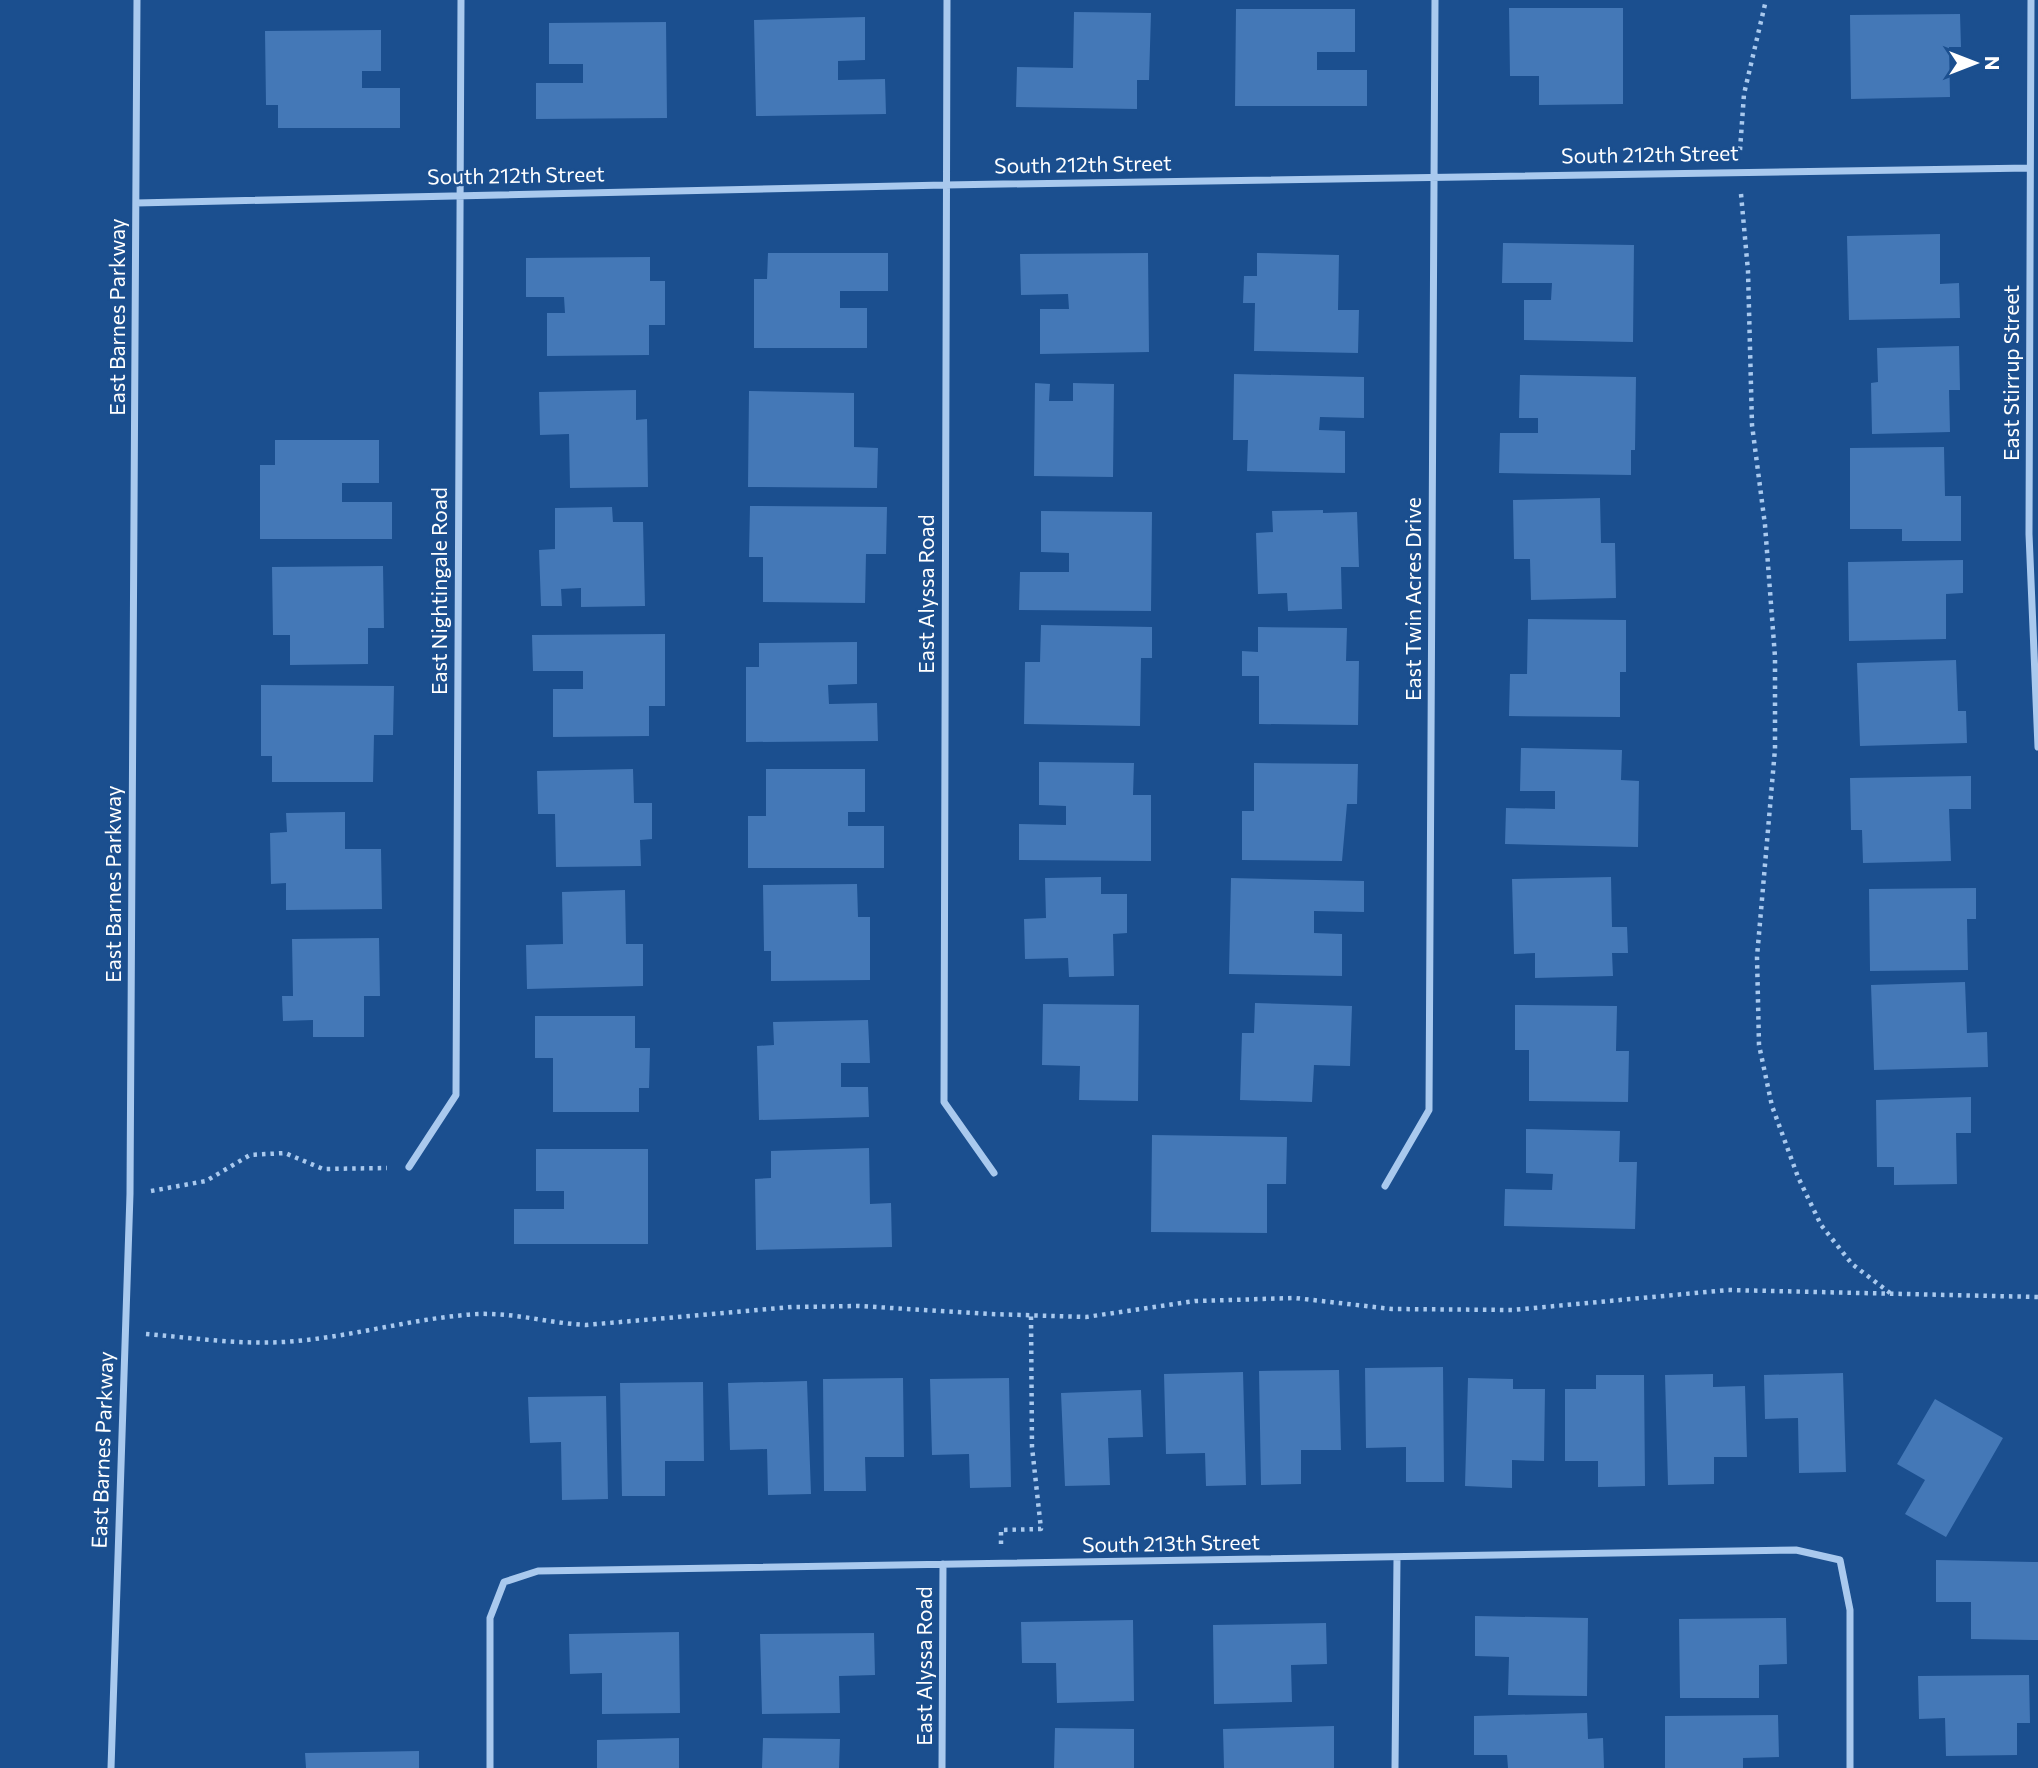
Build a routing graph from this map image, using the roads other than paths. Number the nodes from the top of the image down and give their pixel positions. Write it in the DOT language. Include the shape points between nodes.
graph roads {
  1 [pos="137,0"];
  2 [pos="461,0"];
  3 [pos="947,0"];
  4 [pos="1435,0"];
  5 [pos="2031,0"];
  6 [pos="2030,168"];
  7 [pos="1434,177"];
  8 [pos="945,185"];
  9 [pos="459,194"];
  10 [pos="136,203"];
  11 [pos="2034,534"];
  12 [pos="2038,747"];
  13 [pos="409,1167"];
  14 [pos="994,1173"];
  15 [pos="1384,1186"];
  16 [pos="1397,1558"];
  17 [pos="943,1564"];
  18 [pos="111,1768"];
  19 [pos="490,1768"];
  20 [pos="942,1768"];
  21 [pos="1395,1768"];
  22 [pos="1850,1768"];
  1 -- 10 [label="street, East Barnes Parkway"];
  2 -- 9 [label="street, East Nightingale Road"];
  3 -- 8 [label="street, East Alyssa Road"];
  4 -- 7 [label="street, East Twin Acres Drive"];
  5 -- 6 [label="street, East Stirrup Street"];
  6 -- 7 [label="street, South 212th Street"];
  6 -- 11 [label="street, East Stirrup Street"];
  7 -- 8 [label="street, South 212th Street"];
  7 -- 15 [label="street, East Twin Acres Drive" via="1429,1110"];
  8 -- 9 [label="street, South 212th Street"];
  8 -- 14 [label="street, East Alyssa Road" via="944,1102"];
  9 -- 10 [label="street, South 212th Street"];
  9 -- 13 [label="street, East Nightingale Road" via="456,1095"];
  10 -- 18 [label="street, East Barnes Parkway" via="130,1194"];
  11 -- 12 [label="street, East Stirrup Street"];
  16 -- 17 [label="street, South 213th Street"];
  16 -- 21 [label="street"];
  16 -- 22 [label="street, South 213th Street" via="1796,1550 1840,1560 1850,1610"];
  17 -- 19 [label="street, South 213th Street" via="538,1570 504,1582 491,1618"];
  17 -- 20 [label="street, East Alyssa Road"];
}
